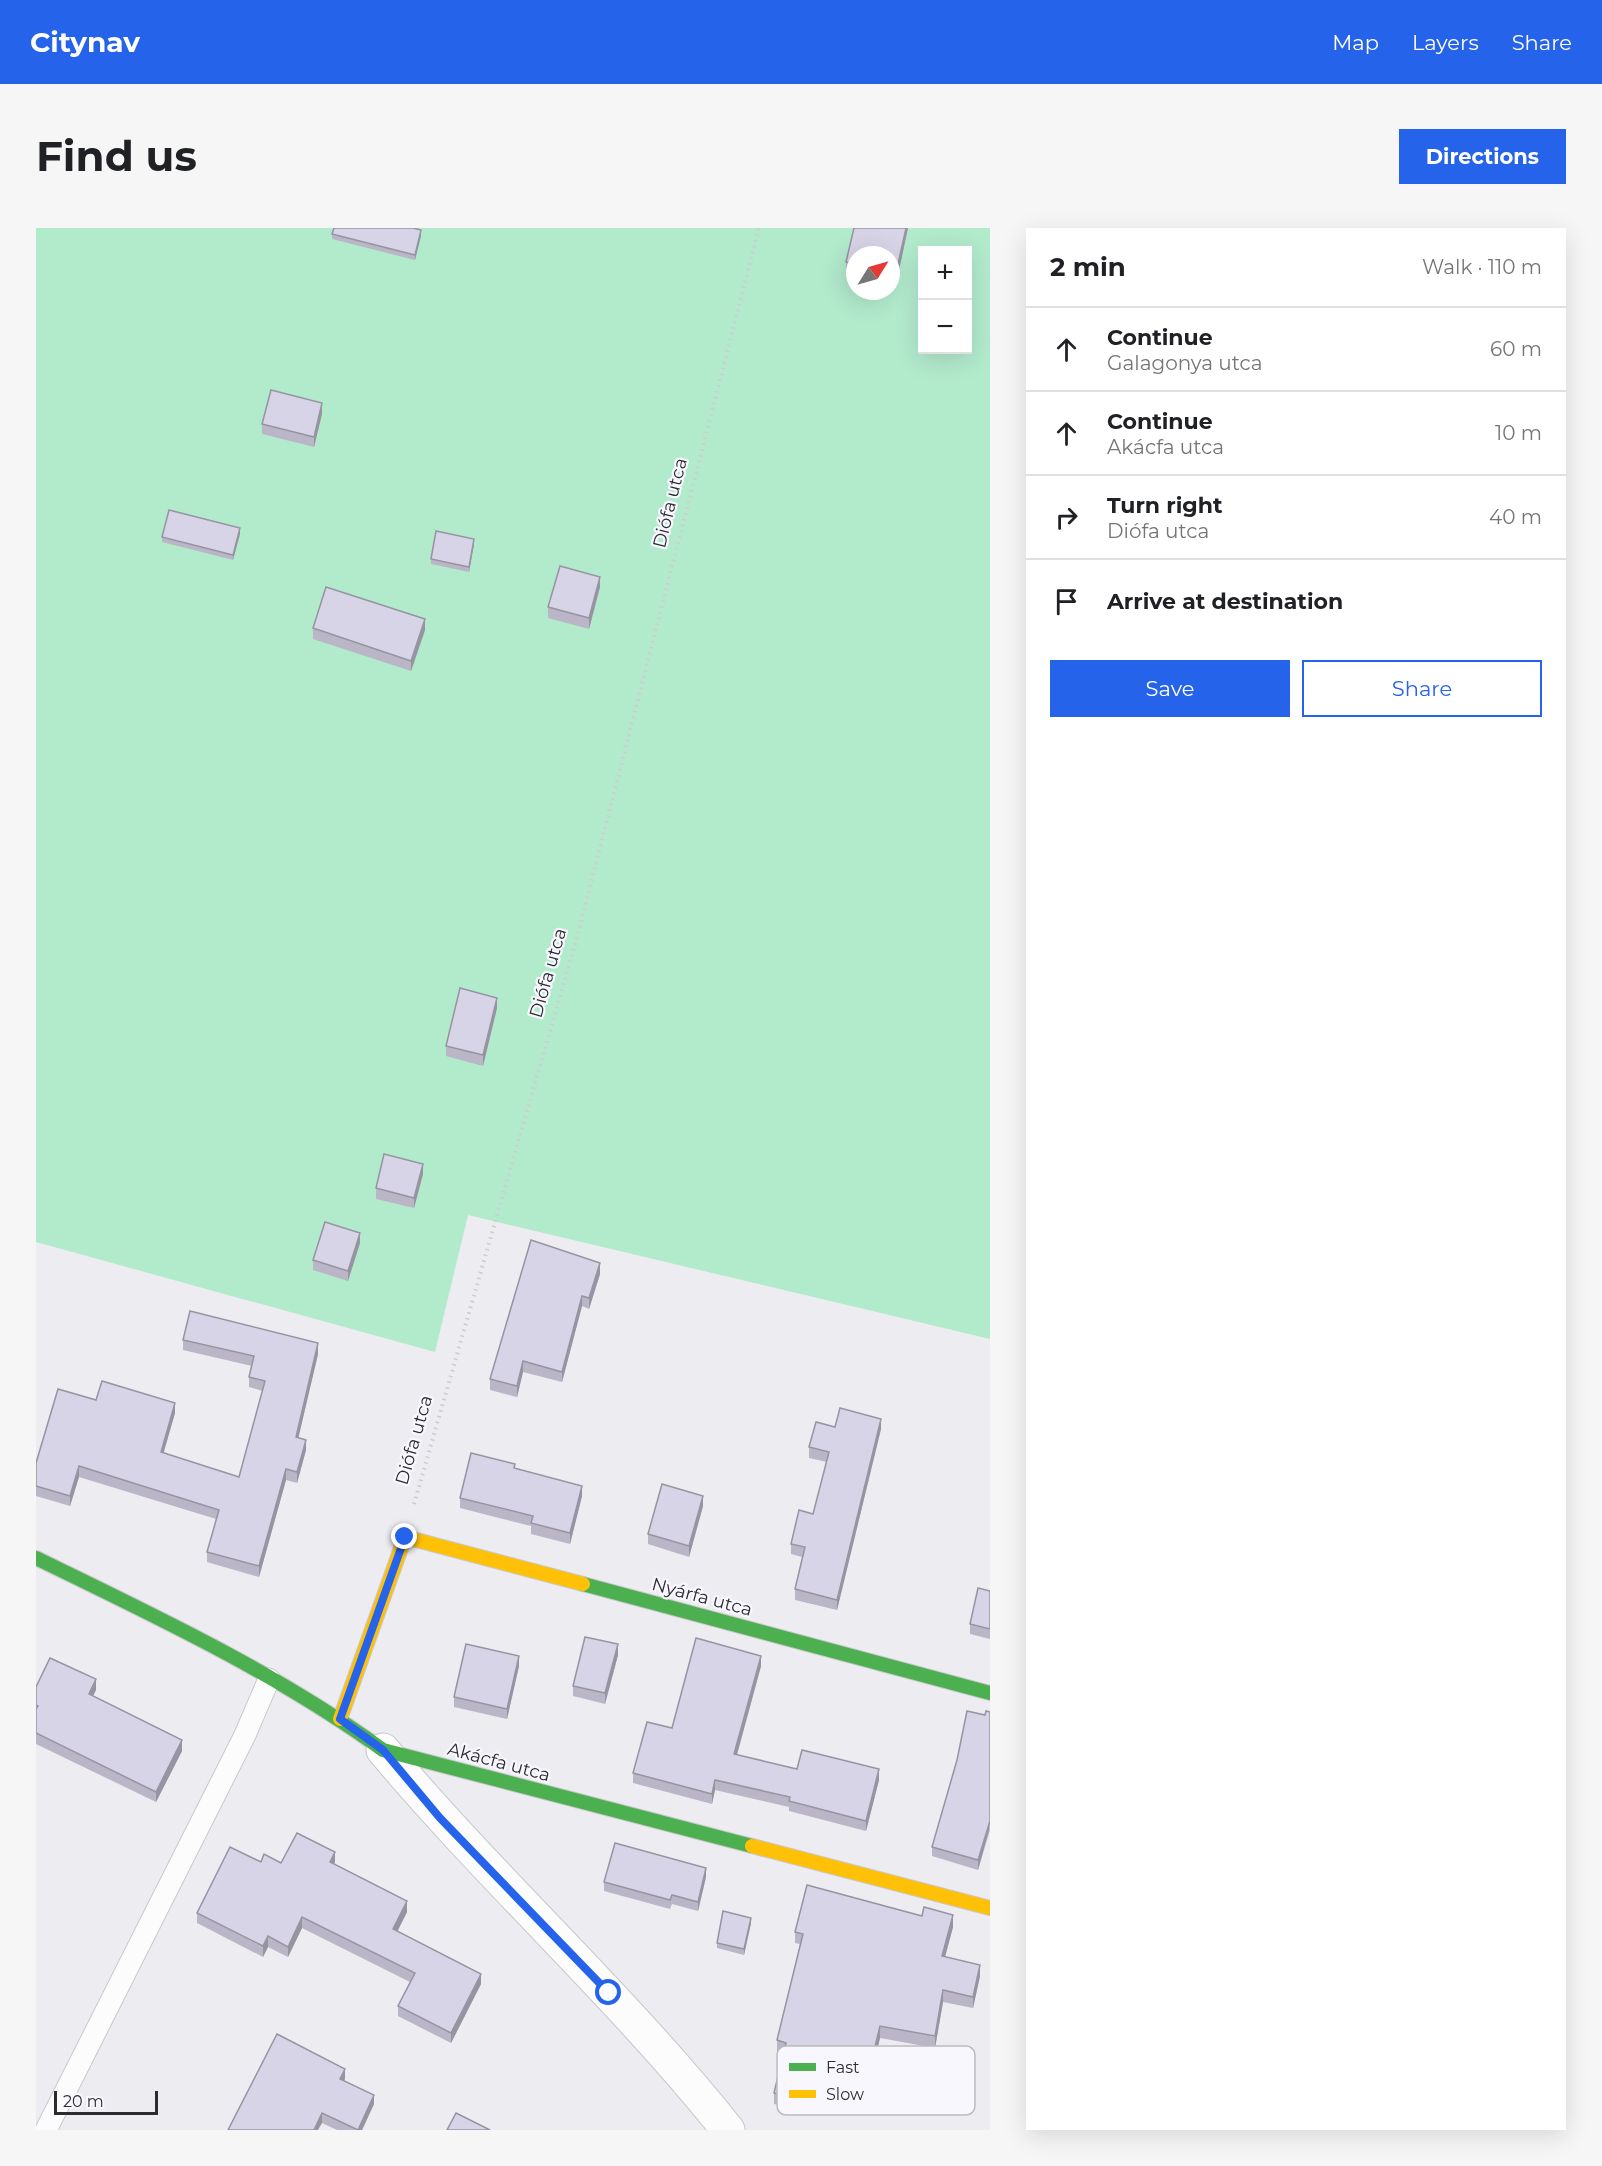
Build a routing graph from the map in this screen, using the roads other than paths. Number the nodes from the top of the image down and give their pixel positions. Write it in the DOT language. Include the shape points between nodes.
graph roads {
  1 [pos="36,1558"];
  2 [pos="268,1679"];
  3 [pos="990,1693"];
  4 [pos="340,1719"];
  5 [pos="383,1750"];
  6 [pos="990,1908"];
  7 [pos="46,2130"];
  8 [pos="728,2130"];
  1 -- 2 [label="street, Akácfa utca" via="204,1639"];
  2 -- 4 [label="street, Akácfa utca"];
  2 -- 7 [label="lane" via="245,1736"];
  3 -- 4 [label="street, Nyárfa utca" via="405,1537"];
  4 -- 5 [label="street, Akácfa utca"];
  5 -- 6 [label="street, Akácfa utca"];
  5 -- 8 [label="street" via="440,1818 609,1993"];
}
